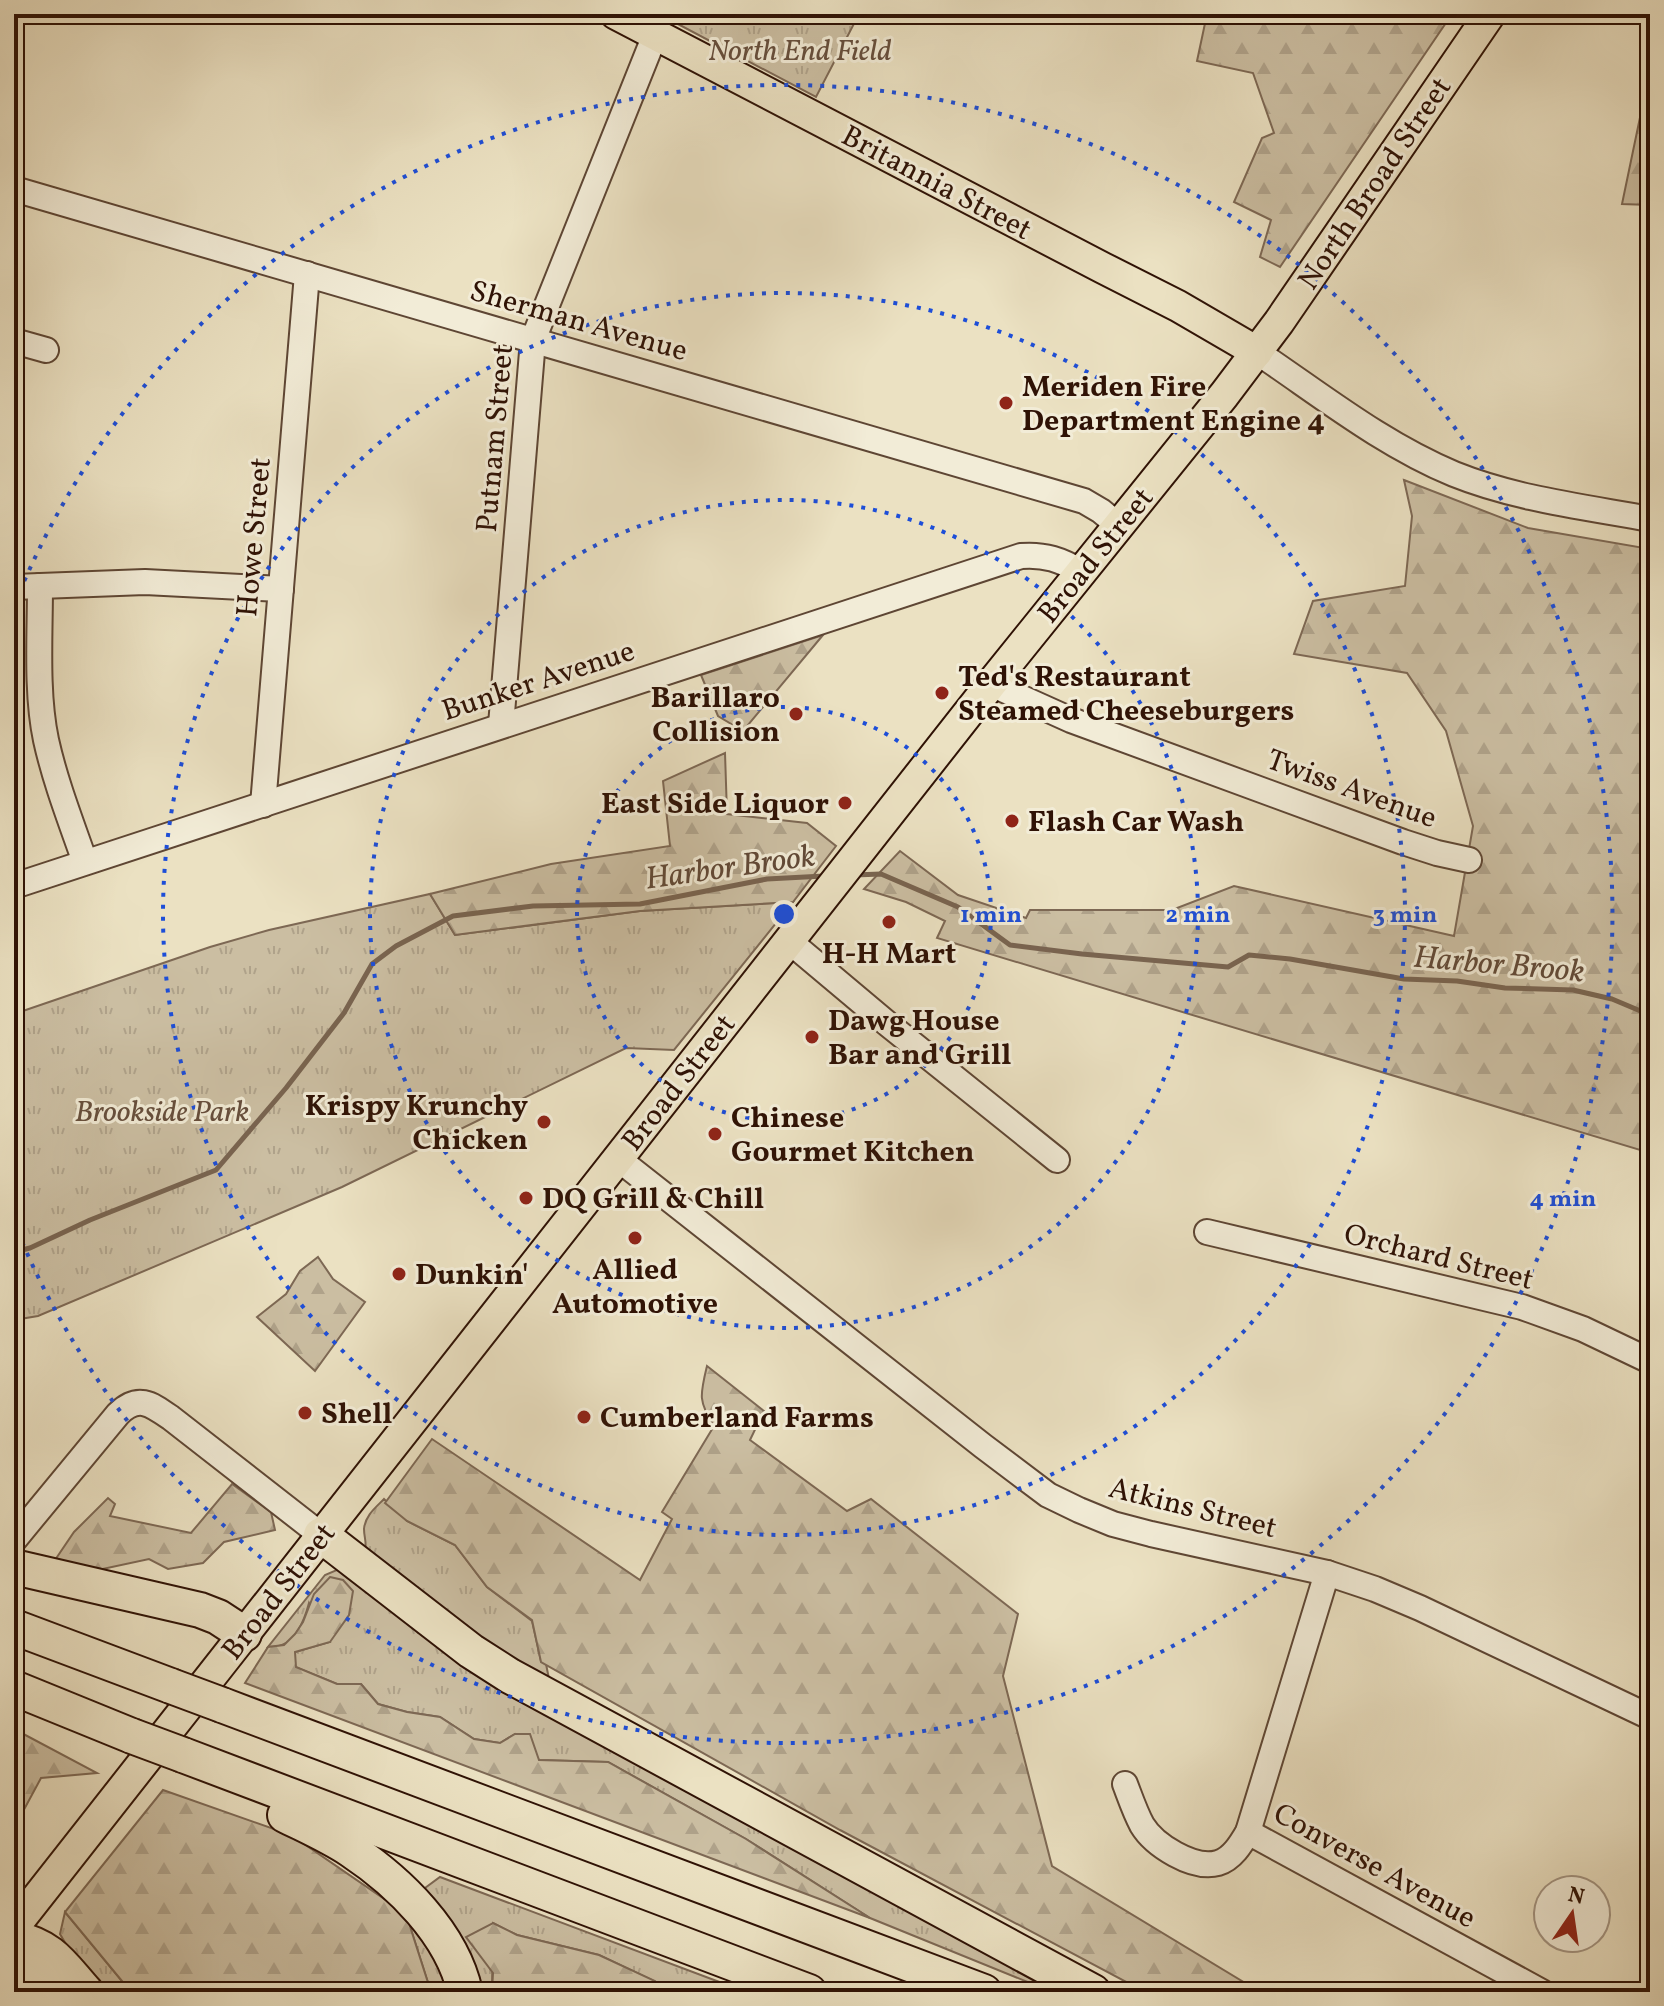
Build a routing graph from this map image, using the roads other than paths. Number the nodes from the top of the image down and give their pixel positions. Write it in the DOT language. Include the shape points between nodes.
graph roads {
  1 [pos="616,14"];
  2 [pos="1490,14"];
  3 [pos="655,35"];
  4 [pos="14,189"];
  5 [pos="307,274"];
  6 [pos="533,340"];
  7 [pos="14,341"];
  8 [pos="46,350"];
  9 [pos="1257,352"];
  10 [pos="1650,519"];
  11 [pos="1119,526"];
  12 [pos="1082,572"];
  13 [pos="40,586"];
  14 [pos="14,587"];
  15 [pos="281,589"];
  16 [pos="991,684"];
  17 [pos="501,725"];
  18 [pos="263,805"];
  19 [pos="1469,860"];
  20 [pos="85,862"];
  21 [pos="14,886"];
  22 [pos="789,941"];
  23 [pos="617,1158"];
  24 [pos="1057,1160"];
  25 [pos="1207,1232"];
  26 [pos="1650,1361"];
  27 [pos="321,1535"];
  28 [pos="14,1540"];
  29 [pos="14,1567"];
  30 [pos="1327,1573"];
  31 [pos="14,1627"];
  32 [pos="244,1634"];
  33 [pos="14,1688"];
  34 [pos="1650,1717"];
  35 [pos="195,1760"];
  36 [pos="1125,1784"];
  37 [pos="1248,1832"];
  38 [pos="14,1927"];
  39 [pos="14,1938"];
  40 [pos="14,1949"];
  41 [pos="49,1992"];
  42 [pos="86,1992"];
  43 [pos="465,1992"];
  44 [pos="809,1992"];
  45 [pos="984,1992"];
  46 [pos="1093,1992"];
  47 [pos="1542,1992"];
  1 -- 3 [label="main road, Britannia Street"];
  2 -- 9 [label="main road, North Broad Street"];
  3 -- 6 [label="street, Putnam Street"];
  3 -- 9 [label="main road, Britannia Street"];
  4 -- 5 [label="street, Sherman Avenue"];
  5 -- 6 [label="street, Sherman Avenue"];
  5 -- 15 [label="street, Howe Street"];
  6 -- 11 [label="street, Sherman Avenue" via="1084,501"];
  6 -- 17 [label="street, Putnam Street"];
  7 -- 8 [label="street"];
  9 -- 10 [label="street" via="1386,439 1464,478"];
  9 -- 11 [label="main road, Broad Street"];
  11 -- 12 [label="main road, Broad Street"];
  12 -- 16 [label="main road, Broad Street"];
  12 -- 17 [label="street, Bunker Avenue" via="1052,557 1021,556"];
  13 -- 14 [label="street"];
  13 -- 15 [label="street" via="145,582"];
  13 -- 20 [label="street" via="45,737"];
  15 -- 18 [label="street, Howe Street"];
  16 -- 19 [label="street, Twiss Avenue" via="1071,720 1403,842"];
  16 -- 22 [label="main road, Broad Street"];
  17 -- 18 [label="street, Bunker Avenue"];
  18 -- 20 [label="street, Bunker Avenue"];
  20 -- 21 [label="street, Bunker Avenue"];
  22 -- 23 [label="main road, Broad Street"];
  22 -- 24 [label="street"];
  23 -- 27 [label="main road, Broad Street"];
  23 -- 30 [label="street, Atkins Street" via="1048,1495 1125,1527"];
  25 -- 26 [label="street, Orchard Street" via="1522,1307"];
  27 -- 28 [label="street" via="171,1418 136,1402 118,1414"];
  27 -- 32 [label="main road, Broad Street"];
  27 -- 46 [label="highway" via="510,1676"];
  29 -- 32 [label="highway" via="190,1607"];
  30 -- 34 [label="street, Atkins Street" via="1420,1608"];
  30 -- 37 [label="street, Converse Avenue"];
  31 -- 45 [label="highway, bridge"];
  32 -- 38 [label="main road, Broad Street"];
  33 -- 35 [label="highway, bridge"];
  35 -- 43 [label="highway" via="379,1871 436,1931"];
  35 -- 44 [label="highway"];
  36 -- 37 [label="street" via="1143,1827 1173,1854 1217,1864 1241,1845"];
  37 -- 47 [label="street, Converse Avenue"];
  39 -- 42 [label="highway" via="49,1952"];
  40 -- 41 [label="highway"];
}
